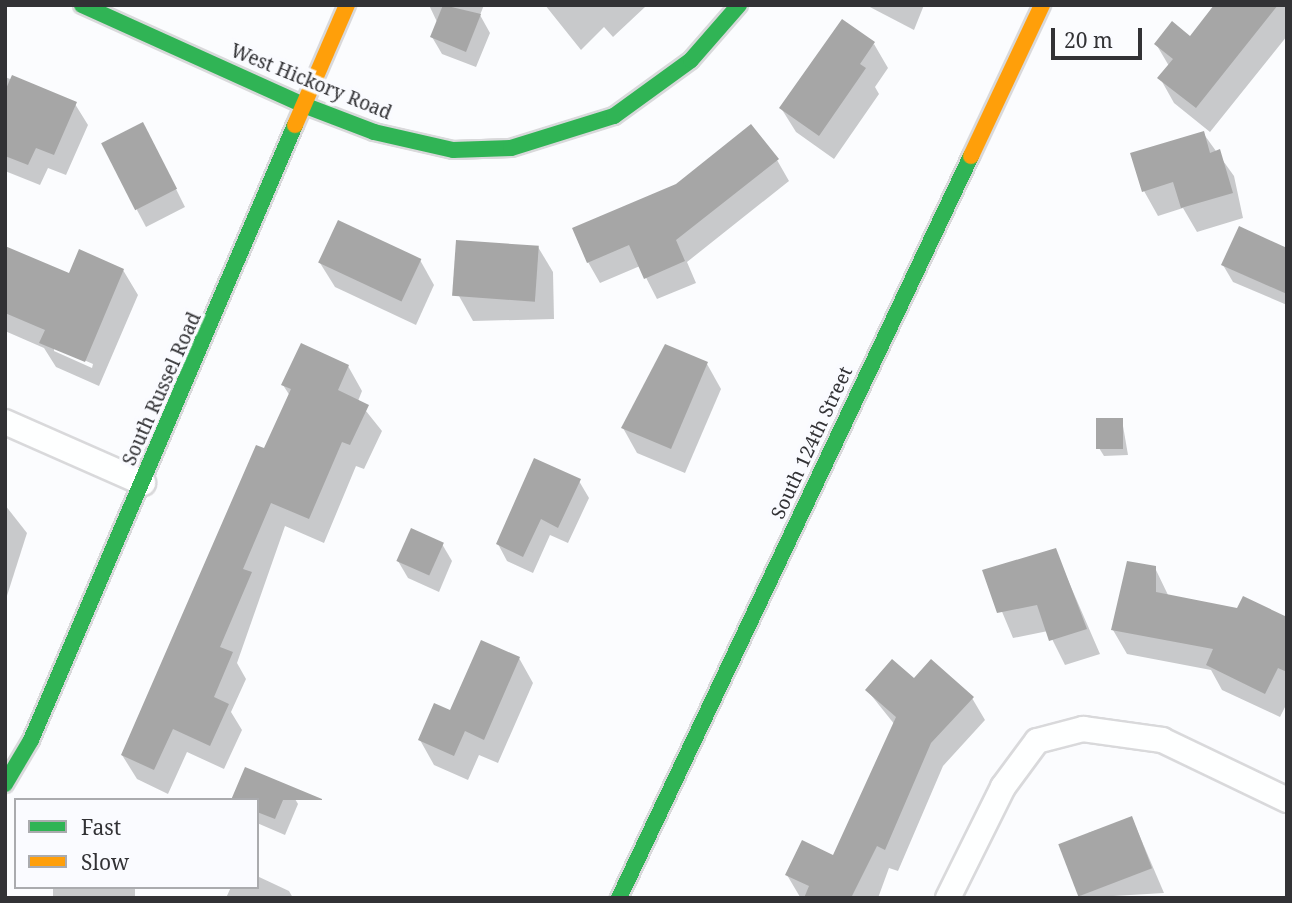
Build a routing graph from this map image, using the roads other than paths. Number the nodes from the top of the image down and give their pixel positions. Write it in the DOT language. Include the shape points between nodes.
graph roads {
  1 [pos="82,5"];
  2 [pos="347,5"];
  3 [pos="739,5"];
  4 [pos="1042,5"];
  5 [pos="306,106"];
  6 [pos="5,422"];
  7 [pos="143,483"];
  8 [pos="5,785"];
  9 [pos="1287,800"];
  10 [pos="619,898"];
  11 [pos="948,898"];
  1 -- 5 [label="street, West Hickory Road"];
  2 -- 5 [label="street, South Russel Road"];
  3 -- 5 [label="street, West Hickory Road" via="650,95 548,139 453,149 374,132"];
  4 -- 10 [label="street, South 124th Street"];
  5 -- 7 [label="street, South Russel Road"];
  6 -- 7 [label="street"];
  7 -- 8 [label="street, South Russel Road" via="31,740"];
  9 -- 11 [label="street" via="1162,740 1083,729 1037,741 1003,787"];
}
